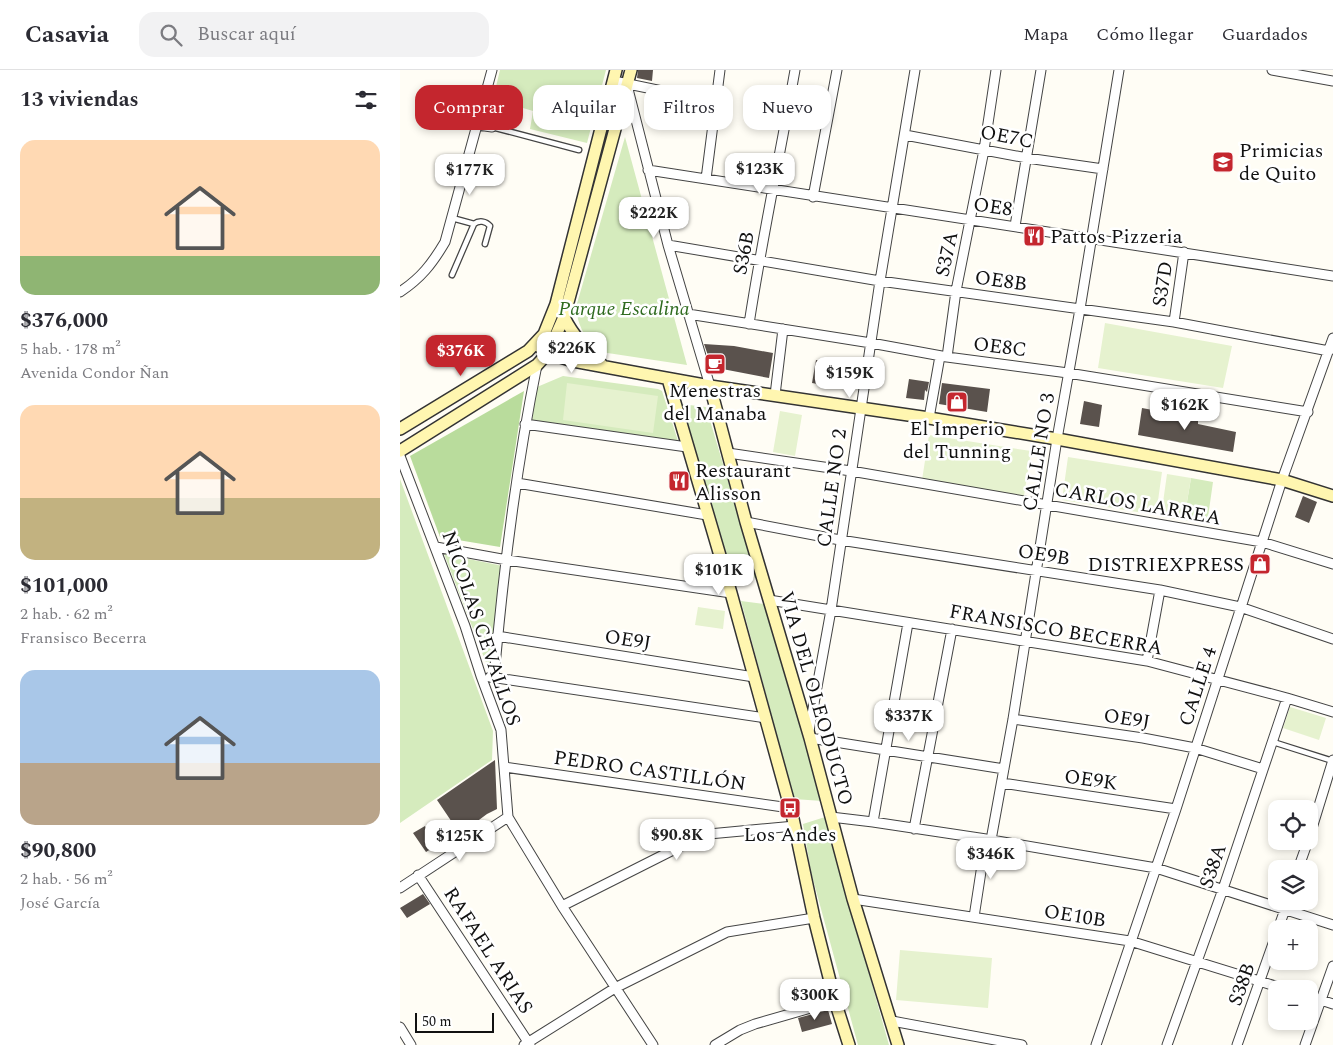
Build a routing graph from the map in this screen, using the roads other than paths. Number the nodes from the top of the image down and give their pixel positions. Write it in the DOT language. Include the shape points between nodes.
graph roads {
  1 [pos="492,70"];
  2 [pos="631,70"];
  3 [pos="720,70"];
  4 [pos="795,70"];
  5 [pos="837,70"];
  6 [pos="915,70"];
  7 [pos="996,70"];
  8 [pos="1041,70"];
  9 [pos="1119,70"];
  10 [pos="1272,70"];
  11 [pos="615,76"];
  12 [pos="1333,81"];
  13 [pos="488,85"];
  14 [pos="627,85"];
  15 [pos="718,85"];
  16 [pos="634,113"];
  17 [pos="477,130"];
  18 [pos="503,130"];
  19 [pos="615,130"];
  20 [pos="712,130"];
  21 [pos="905,135"];
  22 [pos="579,150"];
  23 [pos="984,150"];
  24 [pos="1027,158"];
  25 [pos="1103,169"];
  26 [pos="648,170"];
  27 [pos="706,179"];
  28 [pos="774,189"];
  29 [pos="813,197"];
  30 [pos="893,208"];
  31 [pos="452,218"];
  32 [pos="971,221"];
  33 [pos="474,224"];
  34 [pos="1015,226"];
  35 [pos="1091,240"];
  36 [pos="485,244"];
  37 [pos="668,245"];
  38 [pos="1184,252"];
  39 [pos="759,260"];
  40 [pos="452,275"];
  41 [pos="1333,276"];
  42 [pos="880,281"];
  43 [pos="956,291"];
  44 [pos="400,292"];
  45 [pos="1080,309"];
  46 [pos="688,314"];
  47 [pos="564,317"];
  48 [pos="1174,322"];
  49 [pos="749,324"];
  50 [pos="783,329"];
  51 [pos="1333,338"];
  52 [pos="871,343"];
  53 [pos="536,344"];
  54 [pos="1330,349"];
  55 [pos="548,353"];
  56 [pos="944,357"];
  57 [pos="537,365"];
  58 [pos="602,366"];
  59 [pos="1068,373"];
  60 [pos="668,379"];
  61 [pos="710,386"];
  62 [pos="775,395"];
  63 [pos="860,407"];
  64 [pos="1308,412"];
  65 [pos="929,418"];
  66 [pos="525,424"];
  67 [pos="400,429"];
  68 [pos="1057,439"];
  69 [pos="687,447"];
  70 [pos="400,451"];
  71 [pos="728,453"];
  72 [pos="400,456"];
  73 [pos="851,471"];
  74 [pos="1282,480"];
  75 [pos="517,483"];
  76 [pos="1333,496"];
  77 [pos="1047,504"];
  78 [pos="707,515"];
  79 [pos="746,522"];
  80 [pos="840,540"];
  81 [pos="1262,542"];
  82 [pos="436,547"];
  83 [pos="507,560"];
  84 [pos="1333,564"];
  85 [pos="1036,571"];
  86 [pos="1160,590"];
  87 [pos="732,593"];
  88 [pos="769,600"];
  89 [pos="1240,607"];
  90 [pos="831,610"];
  91 [pos="908,623"];
  92 [pos="952,629"];
  93 [pos="497,636"];
  94 [pos="1333,639"];
  95 [pos="1026,642"];
  96 [pos="1147,660"];
  97 [pos="481,676"];
  98 [pos="754,677"];
  99 [pos="494,678"];
  100 [pos="1218,679"];
  101 [pos="1287,698"];
  102 [pos="1333,712"];
  103 [pos="766,718"];
  104 [pos="1013,719"];
  105 [pos="809,735"];
  106 [pos="1272,742"];
  107 [pos="1195,748"];
  108 [pos="886,750"];
  109 [pos="928,756"];
  110 [pos="1333,760"];
  111 [pos="504,767"];
  112 [pos="1004,769"];
  113 [pos="1263,769"];
  114 [pos="1002,783"];
  115 [pos="1329,790"];
  116 [pos="790,808"];
  117 [pos="1176,809"];
  118 [pos="1318,816"];
  119 [pos="508,817"];
  120 [pos="831,817"];
  121 [pos="873,822"];
  122 [pos="795,826"];
  123 [pos="914,829"];
  124 [pos="988,840"];
  125 [pos="1156,868"];
  126 [pos="418,875"];
  127 [pos="400,888"];
  128 [pos="1223,889"];
  129 [pos="853,899"];
  130 [pos="1268,900"];
  131 [pos="562,906"];
  132 [pos="1298,910"];
  133 [pos="974,917"];
  134 [pos="814,918"];
  135 [pos="1333,925"];
  136 [pos="1130,941"];
  137 [pos="1268,960"];
  138 [pos="1198,961"];
  139 [pos="1333,966"];
  140 [pos="1261,981"];
  141 [pos="1268,983"];
  142 [pos="615,988"];
  143 [pos="1318,999"];
  144 [pos="1321,1000"];
  145 [pos="835,1001"];
  146 [pos="1333,1004"];
  147 [pos="892,1021"];
  148 [pos="400,1027"];
  149 [pos="528,1044"];
  150 [pos="411,1045"];
  151 [pos="653,1045"];
  152 [pos="715,1045"];
  153 [pos="848,1045"];
  154 [pos="898,1045"];
  155 [pos="1022,1045"];
  156 [pos="1096,1045"];
  157 [pos="1168,1045"];
  158 [pos="1237,1045"];
  159 [pos="1305,1045"];
  1 -- 13 [label="street"];
  2 -- 14 [label="street"];
  3 -- 15 [label="street"];
  4 -- 28 [label="street, S36B"];
  5 -- 29 [label="street"];
  6 -- 21 [label="street, CALLE NO 2"];
  7 -- 23 [label="street, S37A"];
  8 -- 24 [label="street"];
  9 -- 25 [label="street, CALLE NO 3"];
  10 -- 12 [label="street"];
  11 -- 14 [label="street"];
  11 -- 53 [label="street" via="556,304 544,334"];
  16 -- 26 [label="street, VIA DEL OLEODUCTO"];
  17 -- 31 [label="street"];
  18 -- 22 [label="lane"];
  19 -- 47 [label="street"];
  20 -- 27 [label="street"];
  21 -- 23 [label="street, OE7C"];
  21 -- 30 [label="street, CALLE NO 2"];
  23 -- 24 [label="street, OE7C"];
  23 -- 32 [label="street, S37A"];
  24 -- 25 [label="street, OE7C"];
  24 -- 34 [label="street"];
  25 -- 35 [label="street, CALLE NO 3"];
  26 -- 27 [label="street, OE8"];
  26 -- 37 [label="street, VIA DEL OLEODUCTO"];
  27 -- 28 [label="street, OE8"];
  28 -- 29 [label="street, OE8"];
  28 -- 39 [label="street, S36B"];
  29 -- 30 [label="street, OE8"];
  30 -- 32 [label="street, OE8"];
  30 -- 42 [label="street, CALLE NO 2"];
  31 -- 33 [label="lane"];
  31 -- 44 [label="street" via="445,242 432,263 414,283"];
  32 -- 34 [label="street, OE8"];
  32 -- 43 [label="street, S37A"];
  33 -- 36 [label="lane" via="490,224"];
  33 -- 40 [label="lane"];
  34 -- 35 [label="street, OE8"];
  35 -- 38 [label="street, OE8"];
  35 -- 45 [label="street, CALLE NO 3"];
  37 -- 39 [label="street, OE8B"];
  37 -- 46 [label="street, VIA DEL OLEODUCTO"];
  38 -- 41 [label="street, OE8"];
  38 -- 48 [label="street, S37D"];
  39 -- 42 [label="street, OE8B"];
  39 -- 49 [label="street, S36B"];
  42 -- 43 [label="street, OE8B"];
  42 -- 52 [label="street, CALLE NO 2"];
  43 -- 45 [label="street, OE8B"];
  43 -- 56 [label="street, S37A"];
  45 -- 48 [label="street, OE8B"];
  45 -- 59 [label="street, CALLE NO 3"];
  46 -- 49 [label="street, OE8C"];
  46 -- 61 [label="street, VIA DEL OLEODUCTO"];
  47 -- 55 [label="street"];
  47 -- 58 [label="street" via="583,346"];
  48 -- 54 [label="street, OE8B"];
  49 -- 50 [label="street, OE8C"];
  50 -- 52 [label="street, OE8C"];
  50 -- 62 [label="street"];
  51 -- 54 [label="street, CALLE 4"];
  52 -- 56 [label="street, OE8C"];
  52 -- 63 [label="street, CALLE NO 2"];
  53 -- 55 [label="street"];
  53 -- 67 [label="street"];
  54 -- 64 [label="street, CALLE 4"];
  55 -- 57 [label="street"];
  55 -- 58 [label="street"];
  56 -- 59 [label="street, OE8C"];
  56 -- 65 [label="street, S37A"];
  57 -- 66 [label="street"];
  57 -- 70 [label="street"];
  58 -- 60 [label="street"];
  59 -- 64 [label="street, OE8C"];
  59 -- 68 [label="street, CALLE NO 3"];
  60 -- 61 [label="street"];
  60 -- 69 [label="street"];
  61 -- 62 [label="street"];
  61 -- 71 [label="street, VIA DEL OLEODUCTO"];
  62 -- 63 [label="street"];
  63 -- 65 [label="street"];
  63 -- 73 [label="street, CALLE NO 2"];
  64 -- 74 [label="street, CALLE 4"];
  65 -- 68 [label="street"];
  66 -- 69 [label="street"];
  66 -- 75 [label="street"];
  68 -- 74 [label="street"];
  68 -- 77 [label="street, CALLE NO 3"];
  69 -- 78 [label="street"];
  71 -- 73 [label="street, CARLOS LARREA"];
  71 -- 79 [label="street, VIA DEL OLEODUCTO"];
  72 -- 82 [label="street, NICOLAS CEVALLOS"];
  73 -- 77 [label="street, CARLOS LARREA"];
  73 -- 80 [label="street, CALLE NO 2"];
  74 -- 76 [label="street"];
  74 -- 81 [label="street, CALLE 4"];
  75 -- 78 [label="street"];
  75 -- 83 [label="street"];
  77 -- 81 [label="street, CARLOS LARREA"];
  77 -- 85 [label="street, CALLE NO 3"];
  78 -- 87 [label="street"];
  79 -- 80 [label="street, OE9B"];
  79 -- 88 [label="street, VIA DEL OLEODUCTO"];
  80 -- 85 [label="street, OE9B"];
  80 -- 90 [label="street, CALLE NO 2"];
  81 -- 84 [label="street, CARLOS LARREA"];
  81 -- 89 [label="street, CALLE 4"];
  82 -- 83 [label="street"];
  82 -- 97 [label="street, NICOLAS CEVALLOS"];
  83 -- 87 [label="street"];
  83 -- 93 [label="street"];
  85 -- 86 [label="street, OE9B"];
  85 -- 95 [label="street, CALLE NO 3"];
  86 -- 89 [label="street, OE9B"];
  86 -- 96 [label="street"];
  87 -- 98 [label="street"];
  88 -- 90 [label="street, FRANSISCO BECERRA"];
  88 -- 105 [label="street, VIA DEL OLEODUCTO"];
  89 -- 94 [label="street, OE9B"];
  89 -- 100 [label="street, CALLE 4"];
  90 -- 91 [label="street, FRANSISCO BECERRA"];
  90 -- 105 [label="street, CALLE NO 2"];
  91 -- 92 [label="street, FRANSISCO BECERRA"];
  91 -- 108 [label="street"];
  92 -- 95 [label="street, FRANSISCO BECERRA"];
  92 -- 109 [label="street"];
  93 -- 98 [label="street, OE9J"];
  93 -- 99 [label="street"];
  95 -- 96 [label="street, FRANSISCO BECERRA"];
  95 -- 104 [label="street, CALLE NO 3"];
  96 -- 100 [label="street, FRANSISCO BECERRA"];
  97 -- 99 [label="street"];
  97 -- 111 [label="street, NICOLAS CEVALLOS" via="501,730"];
  98 -- 103 [label="street"];
  99 -- 103 [label="street"];
  100 -- 101 [label="street, FRANSISCO BECERRA"];
  100 -- 107 [label="street, CALLE 4"];
  101 -- 102 [label="street, FRANSISCO BECERRA"];
  101 -- 106 [label="street, S38A"];
  103 -- 116 [label="street"];
  104 -- 107 [label="street, OE9J"];
  104 -- 112 [label="street, CALLE NO 3"];
  105 -- 108 [label="street"];
  105 -- 120 [label="street, VIA DEL OLEODUCTO"];
  106 -- 110 [label="lane"];
  106 -- 113 [label="street, S38A"];
  107 -- 113 [label="street, OE9J"];
  107 -- 117 [label="street, CALLE 4"];
  108 -- 109 [label="street"];
  108 -- 121 [label="street"];
  109 -- 112 [label="street"];
  109 -- 123 [label="street"];
  110 -- 115 [label="street"];
  111 -- 116 [label="street, PEDRO CASTILLÓN"];
  111 -- 119 [label="street, NICOLAS CEVALLOS"];
  112 -- 114 [label="street, CALLE NO 3"];
  113 -- 128 [label="street, S38A"];
  114 -- 117 [label="street, OE9K"];
  114 -- 124 [label="street, CALLE NO 3"];
  115 -- 118 [label="street"];
  116 -- 122 [label="street"];
  117 -- 125 [label="street, CALLE 4"];
  119 -- 126 [label="street"];
  119 -- 131 [label="street, NICOLAS CEVALLOS"];
  120 -- 121 [label="street"];
  120 -- 129 [label="street, VIA DEL OLEODUCTO"];
  121 -- 123 [label="street"];
  122 -- 131 [label="street" via="709,834 697,838"];
  122 -- 134 [label="street"];
  123 -- 124 [label="street"];
  124 -- 125 [label="street"];
  124 -- 133 [label="street, CALLE NO 3"];
  125 -- 128 [label="street"];
  125 -- 136 [label="street, CALLE 4"];
  126 -- 127 [label="street"];
  126 -- 149 [label="street, RAFAEL ARIAS"];
  128 -- 130 [label="street"];
  128 -- 138 [label="street, S38A"];
  129 -- 133 [label="street, OE10B"];
  129 -- 147 [label="street, VIA DEL OLEODUCTO"];
  131 -- 142 [label="street, NICOLAS CEVALLOS"];
  132 -- 135 [label="street"];
  133 -- 136 [label="street, OE10B"];
  134 -- 142 [label="street" via="727,932"];
  134 -- 145 [label="street"];
  136 -- 138 [label="street, OE10B"];
  136 -- 156 [label="street, CALLE 4"];
  137 -- 140 [label="street, S38B"];
  138 -- 140 [label="street, OE10B"];
  138 -- 157 [label="street, S38A"];
  139 -- 144 [label="street"];
  140 -- 141 [label="street, OE10B"];
  140 -- 158 [label="street, S38B"];
  142 -- 149 [label="street"];
  142 -- 151 [label="street, NICOLAS CEVALLOS"];
  143 -- 144 [label="street"];
  144 -- 146 [label="street"];
  144 -- 159 [label="street"];
  145 -- 152 [label="street" via="756,1024"];
  145 -- 153 [label="street"];
  147 -- 154 [label="street, VIA DEL OLEODUCTO"];
  147 -- 155 [label="street"];
  148 -- 150 [label="street"];
}
